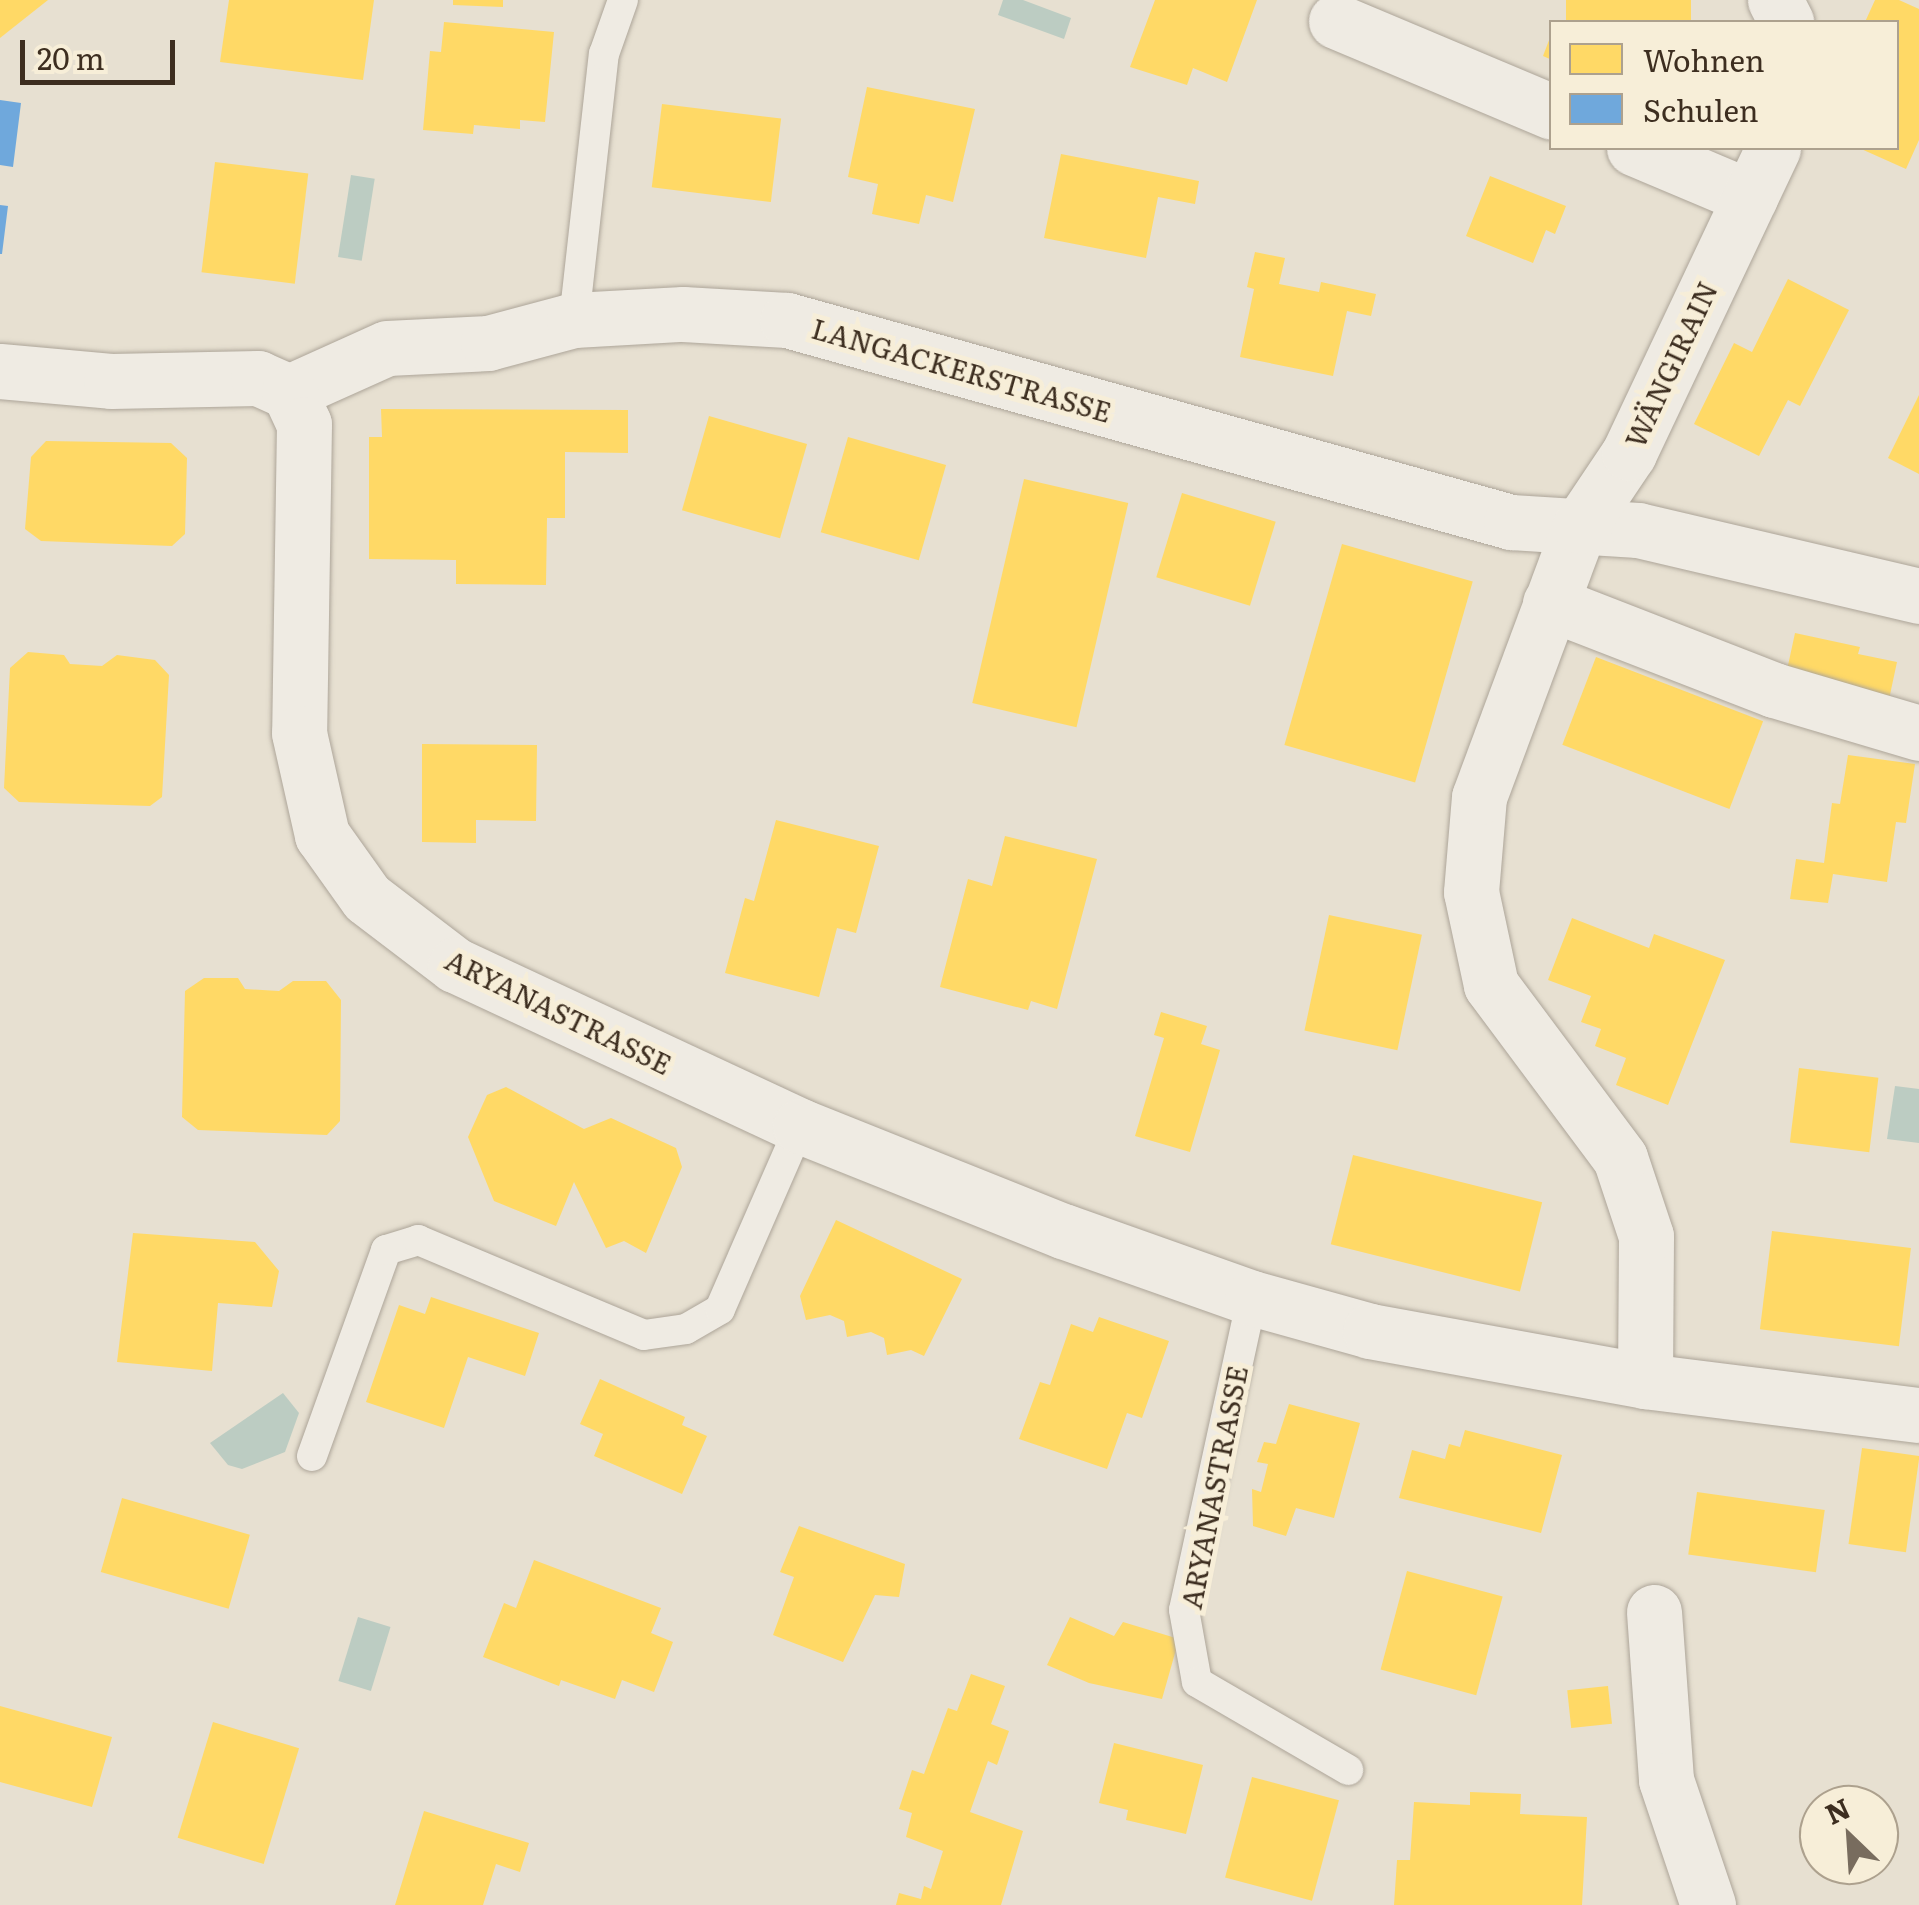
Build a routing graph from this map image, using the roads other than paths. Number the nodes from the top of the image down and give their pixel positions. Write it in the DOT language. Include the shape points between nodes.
graph roads {
  1 [pos="623,0"];
  2 [pos="1336,21"];
  3 [pos="1549,111"];
  4 [pos="1639,150"];
  5 [pos="1772,150"];
  6 [pos="1750,196"];
  7 [pos="574,320"];
  8 [pos="0,370"];
  9 [pos="289,392"];
  10 [pos="1580,526"];
  11 [pos="1919,596"];
  12 [pos="1550,603"];
  13 [pos="1919,733"];
  14 [pos="800,1126"];
  15 [pos="1252,1298"];
  16 [pos="1646,1381"];
  17 [pos="1919,1416"];
  18 [pos="312,1456"];
  19 [pos="1654,1612"];
  20 [pos="1348,1770"];
  21 [pos="1708,1905"];
  1 -- 7 [label="lane" via="604,54"];
  2 -- 3 [label="street"];
  4 -- 6 [label="street"];
  5 -- 6 [label="street, WÄNGIRAIN"];
  6 -- 10 [label="street, WÄNGIRAIN" via="1629,453"];
  7 -- 9 [label="street, LANGACKERSTRASSE" via="488,342 387,348"];
  7 -- 10 [label="street, LANGACKERSTRASSE" via="682,314 787,320 1511,522"];
  8 -- 9 [label="street" via="112,381 258,378"];
  9 -- 14 [label="street, ARYANASTRASSE" via="304,424 299,733 322,835 367,898 455,966"];
  10 -- 11 [label="street, LANGACKERSTRASSE" via="1638,530"];
  10 -- 12 [label="street, WÄNGIRAIN"];
  12 -- 13 [label="street" via="1774,690"];
  12 -- 16 [label="street, WÄNGIRAIN" via="1479,797 1471,892 1490,985 1620,1158 1646,1236"];
  14 -- 15 [label="street, ARYANASTRASSE"];
  14 -- 18 [label="lane" via="720,1309 686,1329 644,1335 418,1240 386,1250"];
  15 -- 16 [label="street, ARYANASTRASSE" via="1370,1331"];
  15 -- 20 [label="lane, ARYANASTRASSE" via="1184,1610 1197,1682"];
  16 -- 17 [label="street, ARYANASTRASSE"];
  19 -- 21 [label="street" via="1666,1780"];
}
